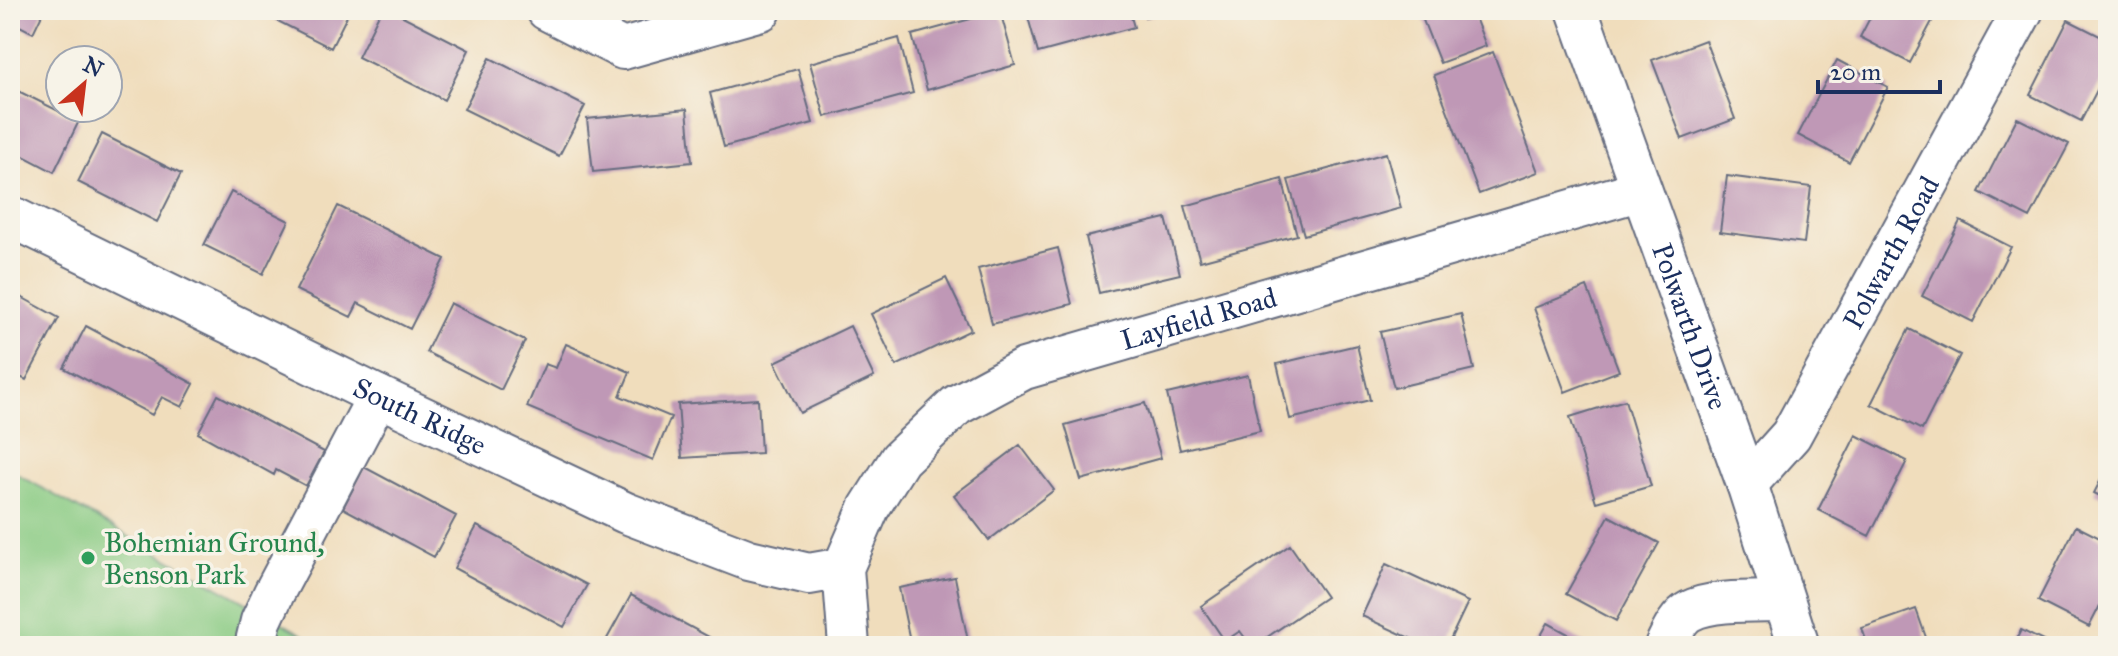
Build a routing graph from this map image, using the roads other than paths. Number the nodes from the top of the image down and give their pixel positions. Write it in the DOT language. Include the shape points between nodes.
graph roads {
  1 [pos="547,10"];
  2 [pos="761,10"];
  3 [pos="1577,10"];
  4 [pos="2023,10"];
  5 [pos="1641,190"];
  6 [pos="10,216"];
  7 [pos="378,396"];
  8 [pos="1747,484"];
  9 [pos="843,568"];
  10 [pos="1784,601"];
  11 [pos="255,646"];
  12 [pos="849,646"];
  13 [pos="1665,646"];
  14 [pos="1799,646"];
  1 -- 2 [label="street" via="623,49"];
  3 -- 5 [label="street, Polwarth Drive"];
  4 -- 8 [label="street, Polwarth Road" via="1791,435"];
  5 -- 8 [label="street, Polwarth Drive"];
  5 -- 9 [label="street, Layfield Road" via="1024,369 957,405 900,459 869,508"];
  6 -- 7 [label="street, South Ridge"];
  7 -- 9 [label="street, South Ridge" via="626,513 749,560 809,574"];
  7 -- 11 [label="street" via="274,593"];
  8 -- 10 [label="street, Polwarth Drive"];
  9 -- 12 [label="street"];
  10 -- 13 [label="street" via="1688,611"];
  10 -- 14 [label="street, Polwarth Drive"];
}
